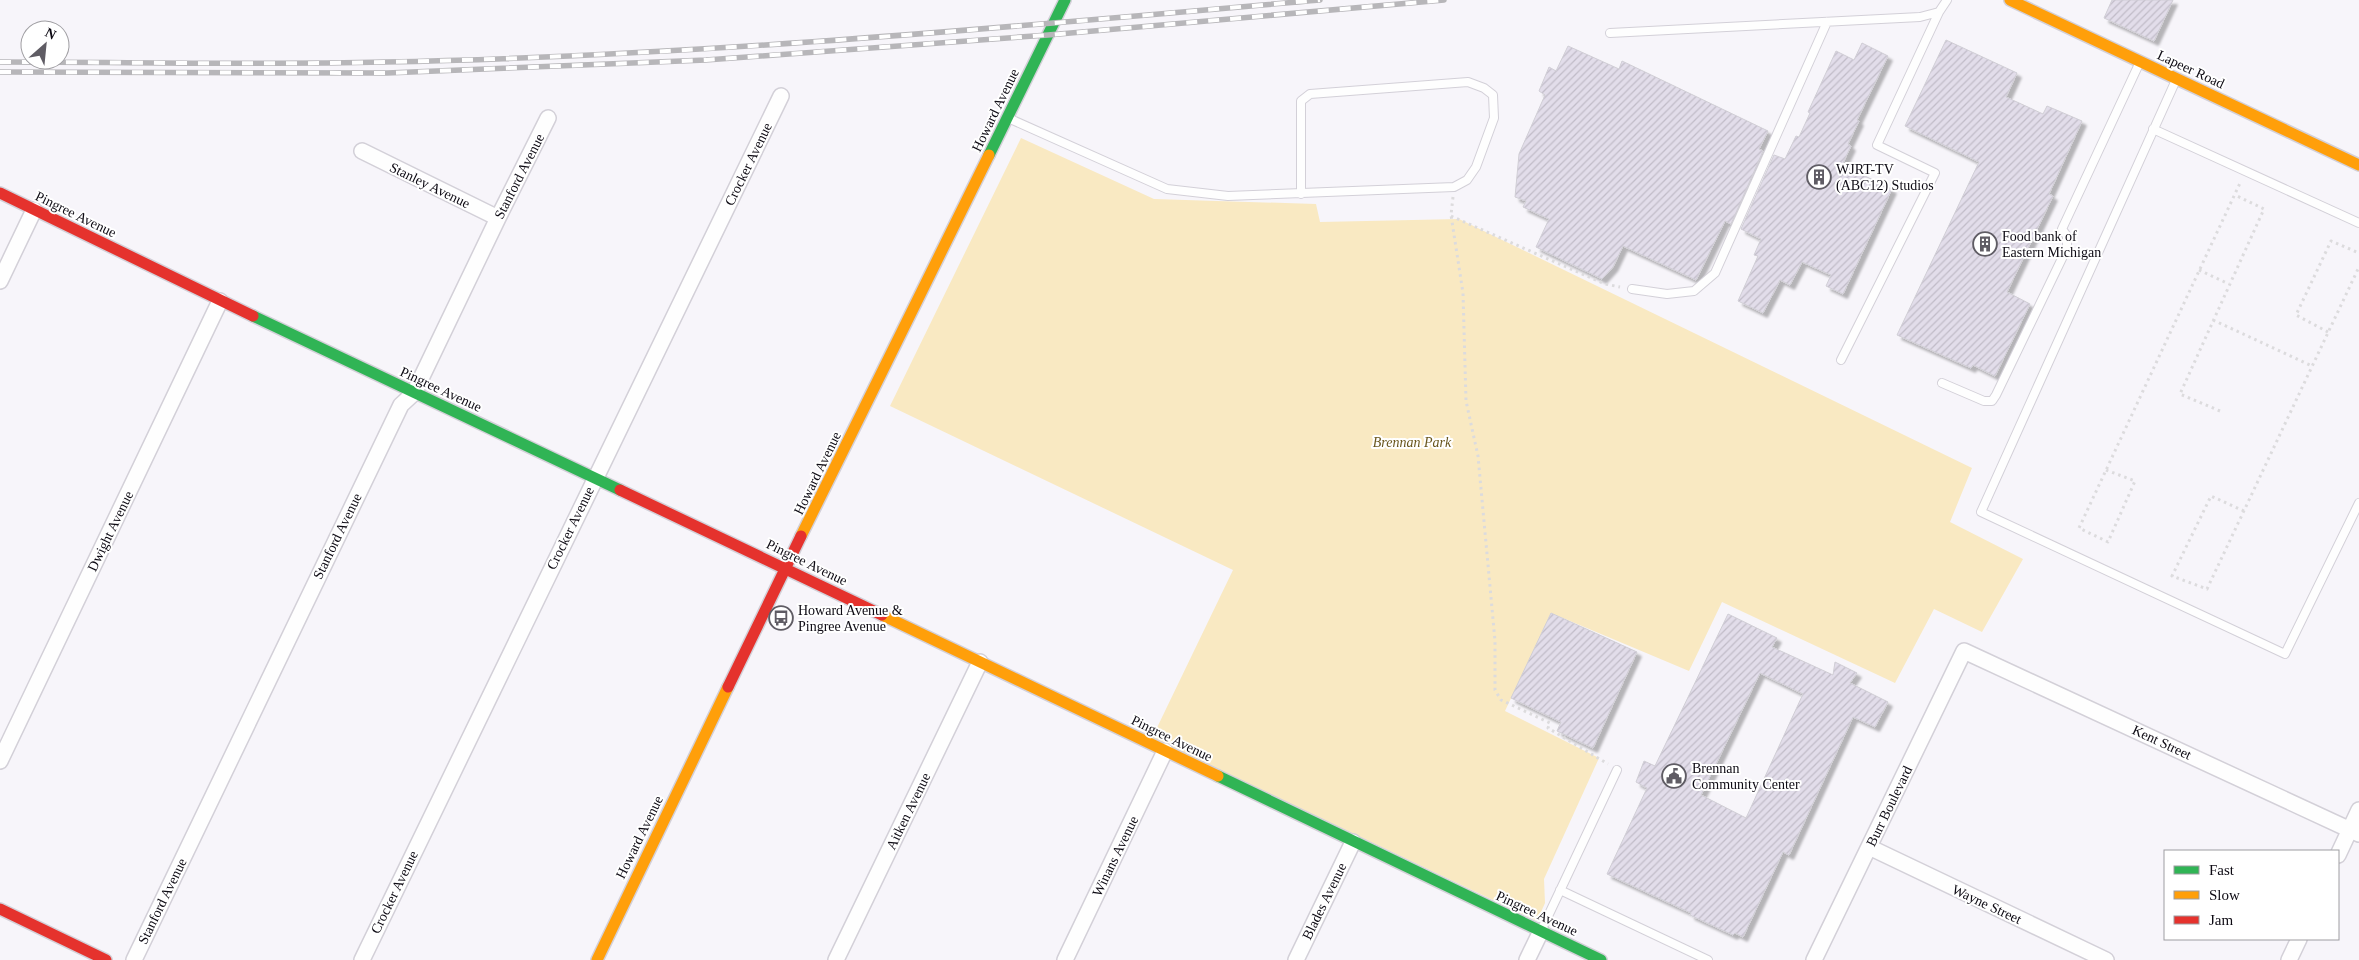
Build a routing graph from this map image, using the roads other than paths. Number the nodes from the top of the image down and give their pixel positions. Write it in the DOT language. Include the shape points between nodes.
graph roads {
  1 [pos="1065,0"];
  2 [pos="1947,0"];
  3 [pos="2010,0"];
  4 [pos="1939,12"];
  5 [pos="1827,22"];
  6 [pos="1610,33"];
  7 [pos="2140,62"];
  8 [pos="2177,78"];
  9 [pos="781,96"];
  10 [pos="548,118"];
  11 [pos="1008,118"];
  12 [pos="2154,129"];
  13 [pos="362,151"];
  14 [pos="2359,165"];
  15 [pos="0,193"];
  16 [pos="1301,194"];
  17 [pos="34,210"];
  18 [pos="498,218"];
  19 [pos="2359,223"];
  20 [pos="0,281"];
  21 [pos="1632,288"];
  22 [pos="220,301"];
  23 [pos="1841,360"];
  24 [pos="1942,383"];
  25 [pos="414,393"];
  26 [pos="595,478"];
  27 [pos="2359,503"];
  28 [pos="785,569"];
  29 [pos="1964,651"];
  30 [pos="980,662"];
  31 [pos="1165,751"];
  32 [pos="0,761"];
  33 [pos="1617,770"];
  34 [pos="2359,810"];
  35 [pos="2354,832"];
  36 [pos="1353,842"];
  37 [pos="1869,847"];
  38 [pos="2339,854"];
  39 [pos="1560,890"];
  40 [pos="0,909"];
  41 [pos="1541,931"];
  42 [pos="2299,940"];
  43 [pos="106,960"];
  44 [pos="134,960"];
  45 [pos="362,960"];
  46 [pos="597,960"];
  47 [pos="836,960"];
  48 [pos="1065,960"];
  49 [pos="1296,960"];
  50 [pos="1527,960"];
  51 [pos="1601,960"];
  52 [pos="1708,960"];
  53 [pos="1814,960"];
  54 [pos="2106,960"];
  55 [pos="2289,960"];
  1 -- 11 [label="street, Howard Avenue"];
  2 -- 4 [label="lane"];
  3 -- 7 [label="street, Lapeer Road"];
  4 -- 5 [label="lane" via="1920,17"];
  4 -- 23 [label="lane" via="1877,145 1934,172"];
  5 -- 6 [label="lane"];
  5 -- 21 [label="lane" via="1715,273 1694,291 1667,294"];
  7 -- 8 [label="street, Lapeer Road"];
  7 -- 24 [label="lane" via="2062,229 2067,236 2067,248 1996,395 1992,401 1984,401"];
  8 -- 12 [label="lane"];
  8 -- 14 [label="street, Lapeer Road"];
  9 -- 26 [label="street, Crocker Avenue"];
  10 -- 18 [label="street, Stanford Avenue"];
  11 -- 16 [label="lane" via="1167,189 1228,196"];
  11 -- 28 [label="street, Howard Avenue"];
  12 -- 19 [label="lane"];
  12 -- 27 [label="lane" via="1981,512 2286,654"];
  13 -- 18 [label="street, Stanley Avenue"];
  15 -- 17 [label="street, Pingree Avenue"];
  16 -- 16 [label="lane" via="1454,187 1467,180 1476,167 1494,118 1492,95 1468,82 1310,94 1302,102"];
  17 -- 20 [label="street"];
  17 -- 22 [label="street, Pingree Avenue"];
  18 -- 25 [label="street, Stanford Avenue"];
  22 -- 25 [label="street, Pingree Avenue"];
  22 -- 32 [label="street, Dwight Avenue"];
  25 -- 26 [label="street, Pingree Avenue"];
  25 -- 44 [label="street, Stanford Avenue" via="401,405"];
  26 -- 28 [label="street, Pingree Avenue"];
  26 -- 45 [label="street, Crocker Avenue"];
  28 -- 30 [label="street, Pingree Avenue"];
  28 -- 46 [label="street, Howard Avenue"];
  29 -- 35 [label="street, Kent Street"];
  29 -- 37 [label="street, Burr Boulevard"];
  30 -- 31 [label="street, Pingree Avenue"];
  30 -- 47 [label="street, Aitken Avenue"];
  31 -- 36 [label="street, Pingree Avenue"];
  31 -- 48 [label="street, Winans Avenue"];
  33 -- 39 [label="lane"];
  34 -- 35 [label="street"];
  35 -- 38 [label="street"];
  36 -- 41 [label="street, Pingree Avenue"];
  36 -- 49 [label="street, Blades Avenue"];
  37 -- 53 [label="street, Burr Boulevard"];
  37 -- 54 [label="street, Wayne Street"];
  39 -- 41 [label="lane"];
  39 -- 52 [label="lane"];
  40 -- 43 [label="street"];
  41 -- 50 [label="street"];
  41 -- 51 [label="street, Pingree Avenue"];
  42 -- 55 [label="street"];
}
